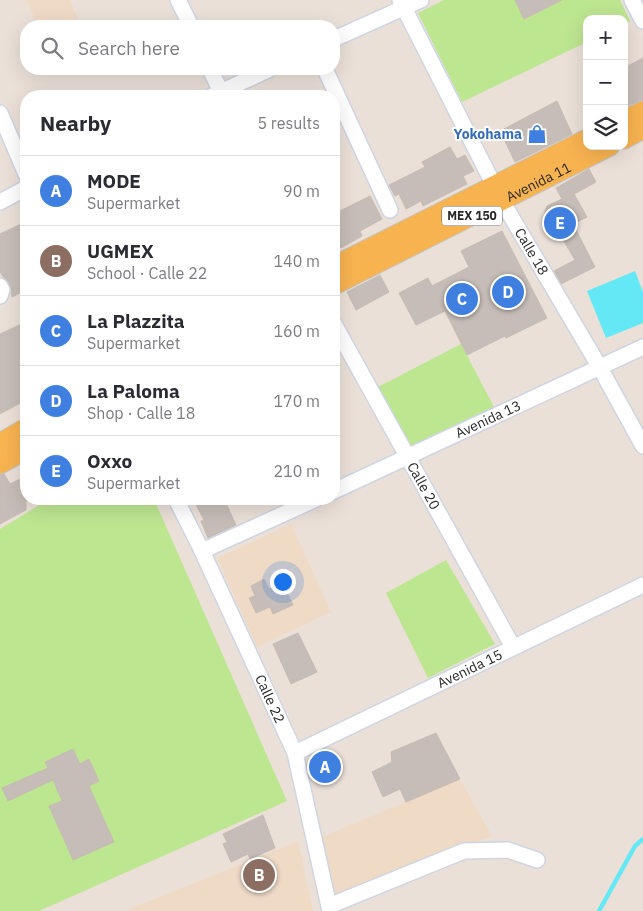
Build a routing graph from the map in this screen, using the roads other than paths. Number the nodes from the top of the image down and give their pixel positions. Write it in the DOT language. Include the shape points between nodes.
graph roads {
  1 [pos="178,0"];
  2 [pos="421,0"];
  3 [pos="632,0"];
  4 [pos="402,4"];
  5 [pos="188,20"];
  6 [pos="643,21"];
  7 [pos="340,36"];
  8 [pos="212,75"];
  9 [pos="258,75"];
  10 [pos="328,75"];
  11 [pos="217,90"];
  12 [pos="229,90"];
  13 [pos="335,90"];
  14 [pos="340,102"];
  15 [pos="643,111"];
  16 [pos="0,113"];
  17 [pos="628,118"];
  18 [pos="643,129"];
  19 [pos="628,137"];
  20 [pos="583,141"];
  21 [pos="601,150"];
  22 [pos="20,160"];
  23 [pos="20,191"];
  24 [pos="498,194"];
  25 [pos="0,202"];
  26 [pos="390,210"];
  27 [pos="340,263"];
  28 [pos="340,282"];
  29 [pos="0,286"];
  30 [pos="0,296"];
  31 [pos="340,335"];
  32 [pos="643,347"];
  33 [pos="599,366"];
  34 [pos="20,431"];
  35 [pos="0,442"];
  36 [pos="643,446"];
  37 [pos="20,452"];
  38 [pos="407,458"];
  39 [pos="1,460"];
  40 [pos="340,488"];
  41 [pos="179,505"];
  42 [pos="303,505"];
  43 [pos="202,551"];
  44 [pos="643,585"];
  45 [pos="513,647"];
  46 [pos="295,753"];
  47 [pos="537,860"];
  48 [pos="329,909"];
  1 -- 5 [label="street"];
  2 -- 4 [label="street"];
  3 -- 6 [label="street"];
  4 -- 7 [label="street"];
  4 -- 24 [label="street, Calle 18"];
  8 -- 11 [label="street"];
  9 -- 12 [label="street"];
  10 -- 13 [label="street"];
  14 -- 26 [label="street"];
  15 -- 17 [label="main road"];
  16 -- 22 [label="street"];
  18 -- 19 [label="main road"];
  20 -- 24 [label="main road, Avenida 11 / MEX 150"];
  21 -- 24 [label="main road, Avenida 11 / MEX 150"];
  23 -- 25 [label="street"];
  24 -- 27 [label="main road, Avenida 11 / MEX 150"];
  24 -- 28 [label="main road, Avenida 11 / MEX 150"];
  24 -- 33 [label="street, Calle 18"];
  29 -- 30 [label="street"];
  31 -- 38 [label="street, Calle 20"];
  32 -- 33 [label="street, Avenida 13"];
  33 -- 36 [label="street, Calle 18"];
  33 -- 38 [label="street, Avenida 13"];
  34 -- 35 [label="main road"];
  37 -- 39 [label="main road"];
  38 -- 40 [label="street, Avenida 13"];
  38 -- 45 [label="street, Calle 20"];
  41 -- 43 [label="street, Calle 22"];
  42 -- 43 [label="street"];
  43 -- 46 [label="street, Calle 22"];
  44 -- 45 [label="street, Avenida 15"];
  45 -- 46 [label="street, Avenida 15"];
  46 -- 48 [label="street, Calle 22"];
  47 -- 48 [label="street" via="508,850 464,851"];
}
